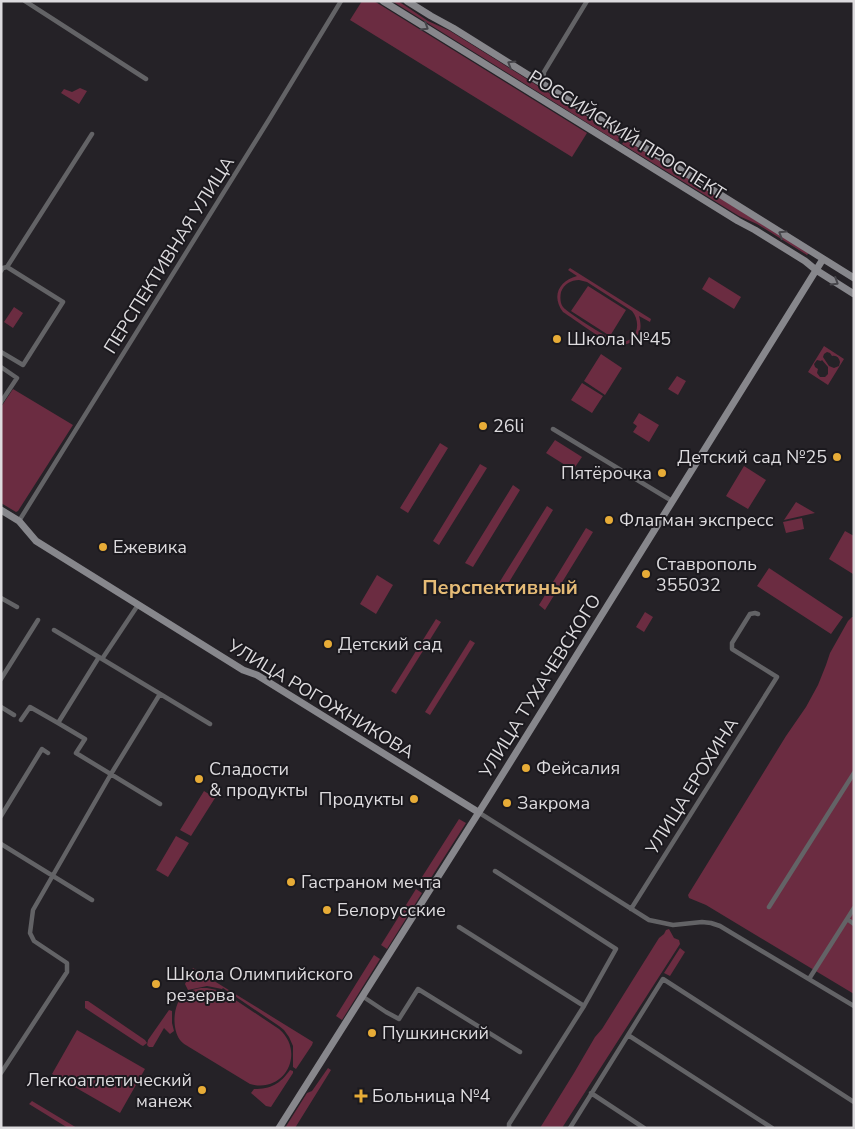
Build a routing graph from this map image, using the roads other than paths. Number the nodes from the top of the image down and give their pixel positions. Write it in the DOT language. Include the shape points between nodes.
graph roads {
  1 [pos="25,1"];
  2 [pos="341,1"];
  3 [pos="384,1"];
  4 [pos="407,1"];
  5 [pos="587,1"];
  6 [pos="146,78"];
  7 [pos="543,84"];
  8 [pos="92,134"];
  9 [pos="823,259"];
  10 [pos="7,267"];
  11 [pos="816,270"];
  12 [pos="1,271"];
  13 [pos="854,278"];
  14 [pos="854,294"];
  15 [pos="1,352"];
  16 [pos="1,368"];
  17 [pos="1,402"];
  18 [pos="553,429"];
  19 [pos="672,501"];
  20 [pos="1,510"];
  21 [pos="19,521"];
  22 [pos="1,598"];
  23 [pos="138,605"];
  24 [pos="17,607"];
  25 [pos="758,614"];
  26 [pos="38,620"];
  27 [pos="54,630"];
  28 [pos="100,658"];
  29 [pos="1,680"];
  30 [pos="160,694"];
  31 [pos="1,707"];
  32 [pos="14,715"];
  33 [pos="21,720"];
  34 [pos="58,723"];
  35 [pos="210,724"];
  36 [pos="48,753"];
  37 [pos="854,773"];
  38 [pos="111,774"];
  39 [pos="160,804"];
  40 [pos="478,812"];
  41 [pos="1,816"];
  42 [pos="1,844"];
  43 [pos="495,871"];
  44 [pos="52,875"];
  45 [pos="92,900"];
  46 [pos="769,907"];
  47 [pos="854,908"];
  48 [pos="631,909"];
  49 [pos="847,919"];
  50 [pos="854,924"];
  51 [pos="459,927"];
  52 [pos="809,979"];
  53 [pos="362,996"];
  54 [pos="584,1006"];
  55 [pos="854,1006"];
  56 [pos="628,1035"];
  57 [pos="520,1052"];
  58 [pos="1,1073"];
  59 [pos="591,1093"];
  60 [pos="854,1102"];
  61 [pos="279,1128"];
  62 [pos="510,1128"];
  63 [pos="570,1128"];
  64 [pos="644,1128"];
  65 [pos="772,1128"];
  1 -- 6 [label="street"];
  2 -- 21 [label="street, ПЕРСПЕКТИВНАЯ УЛИЦА"];
  3 -- 11 [label="main road, РОССИЙСКИЙ ПРОСПЕКТ, one-way"];
  7 -- 4 [label="main road, РОССИЙСКИЙ ПРОСПЕКТ, one-way"];
  5 -- 7 [label="street" via="544,72"];
  9 -- 7 [label="main road, РОССИЙСКИЙ ПРОСПЕКТ, one-way"];
  8 -- 10 [label="street"];
  9 -- 11 [label="main road, УЛИЦА ТУХАЧЕВСКОГО"];
  9 -- 13 [label="main road, РОССИЙСКИЙ ПРОСПЕКТ"];
  10 -- 12 [label="street"];
  10 -- 15 [label="street" via="63,302 23,365"];
  11 -- 14 [label="main road, РОССИЙСКИЙ ПРОСПЕКТ, one-way"];
  11 -- 19 [label="main road, УЛИЦА ТУХАЧЕВСКОГО"];
  16 -- 17 [label="street" via="17,378"];
  18 -- 19 [label="street"];
  19 -- 40 [label="main road, УЛИЦА ТУХАЧЕВСКОГО"];
  20 -- 21 [label="main road, УЛИЦА РОГОЖНИКОВА"];
  21 -- 23 [label="main road, УЛИЦА РОГОЖНИКОВА" via="36,541"];
  22 -- 24 [label="street"];
  23 -- 28 [label="street"];
  23 -- 40 [label="main road, УЛИЦА РОГОЖНИКОВА"];
  25 -- 48 [label="street, УЛИЦА ЕРОХИНА" via="750,614 732,648 777,677"];
  26 -- 29 [label="street"];
  27 -- 28 [label="street"];
  28 -- 30 [label="street"];
  28 -- 34 [label="street"];
  30 -- 35 [label="street"];
  30 -- 38 [label="street"];
  31 -- 32 [label="street"];
  33 -- 34 [label="street" via="30,707"];
  34 -- 38 [label="street" via="84,739 76,753"];
  36 -- 41 [label="street" via="42,750"];
  37 -- 46 [label="street"];
  38 -- 39 [label="street"];
  38 -- 44 [label="street"];
  40 -- 48 [label="street, УЛИЦА РОГОЖНИКОВА"];
  40 -- 53 [label="main road, УЛИЦА ТУХАЧЕВСКОГО"];
  42 -- 44 [label="street"];
  43 -- 54 [label="street" via="616,949"];
  44 -- 45 [label="street"];
  44 -- 58 [label="street" via="33,910 30,933 34,941 66,963 67,972"];
  47 -- 49 [label="street"];
  48 -- 52 [label="street, УЛИЦА РОГОЖНИКОВА" via="648,920 673,925 702,922 720,926"];
  49 -- 50 [label="street"];
  49 -- 52 [label="street"];
  51 -- 54 [label="street"];
  52 -- 55 [label="street, УЛИЦА РОГОЖНИКОВА"];
  53 -- 57 [label="street" via="399,1019 418,989"];
  53 -- 61 [label="main road, УЛИЦА ТУХАЧЕВСКОГО"];
  54 -- 62 [label="street" via="516,1111"];
  56 -- 59 [label="street"];
  56 -- 60 [label="street" via="663,979"];
  56 -- 65 [label="street"];
  59 -- 63 [label="street"];
  59 -- 64 [label="street"];
}
